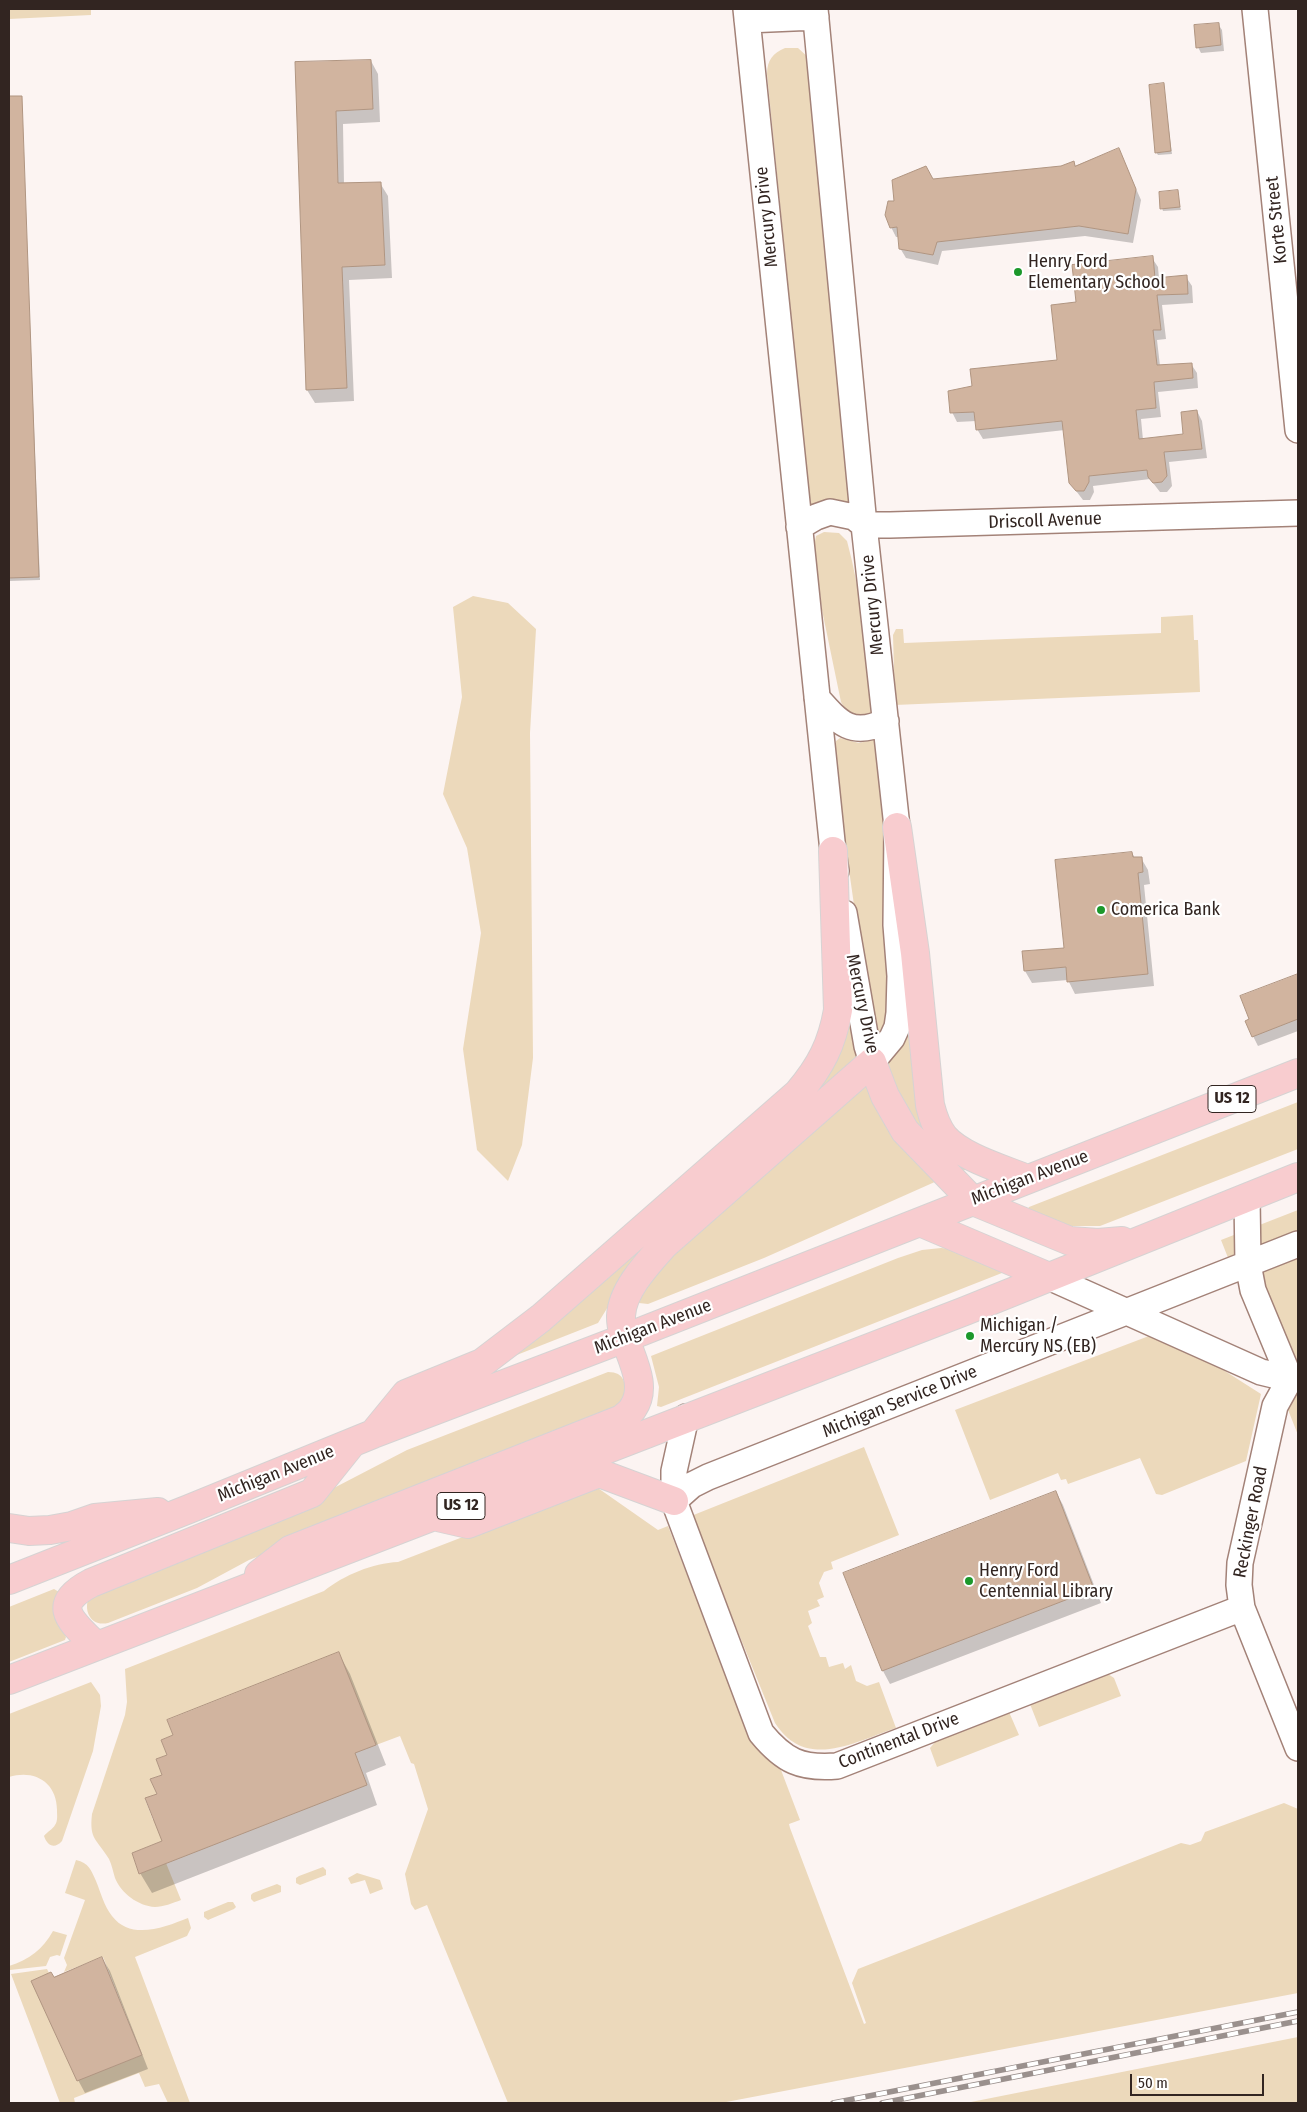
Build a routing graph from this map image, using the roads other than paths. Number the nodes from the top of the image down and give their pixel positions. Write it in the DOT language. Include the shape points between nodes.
graph roads {
  1 [pos="1255,9"];
  2 [pos="815,13"];
  3 [pos="747,14"];
  4 [pos="1298,430"];
  5 [pos="1298,513"];
  6 [pos="864,525"];
  7 [pos="799,527"];
  8 [pos="817,698"];
  9 [pos="886,721"];
  10 [pos="898,826"];
  11 [pos="833,851"];
  12 [pos="872,1062"];
  13 [pos="1298,1073"];
  14 [pos="1298,1177"];
  15 [pos="1027,1179"];
  16 [pos="1247,1198"];
  17 [pos="973,1201"];
  18 [pos="920,1222"];
  19 [pos="1142,1240"];
  20 [pos="1298,1244"];
  21 [pos="1248,1264"];
  22 [pos="1049,1277"];
  23 [pos="1128,1312"];
  24 [pos="626,1338"];
  25 [pos="1290,1379"];
  26 [pos="686,1417"];
  27 [pos="363,1438"];
  28 [pos="674,1501"];
  29 [pos="189,1510"];
  30 [pos="433,1516"];
  31 [pos="9,1528"];
  32 [pos="9,1580"];
  33 [pos="234,1592"];
  34 [pos="1242,1608"];
  35 [pos="95,1645"];
  36 [pos="9,1680"];
  37 [pos="1298,1748"];
  1 -- 4 [label="street, Korte Street"];
  2 -- 3 [label="street"];
  2 -- 6 [label="street, Mercury Drive"];
  3 -- 7 [label="street, Mercury Drive"];
  5 -- 6 [label="street, Driscoll Avenue"];
  6 -- 7 [label="street, Driscoll Avenue" via="854,516 830,512"];
  6 -- 9 [label="street, Mercury Drive"];
  7 -- 8 [label="street, Mercury Drive"];
  8 -- 9 [label="street" via="837,720 852,728 874,727"];
  8 -- 11 [label="street, Mercury Drive"];
  9 -- 10 [label="street, Mercury Drive"];
  10 -- 12 [label="street, Mercury Drive" via="896,925 900,1014 892,1038"];
  10 -- 15 [label="main road" via="933,1118 951,1144"];
  11 -- 12 [label="street, Mercury Drive"];
  11 -- 27 [label="main road" via="838,1010 831,1038 814,1074 798,1092 542,1318 482,1363 406,1394"];
  12 -- 17 [label="main road" via="904,1132"];
  12 -- 24 [label="main road" via="664,1245 642,1270 625,1299 621,1316"];
  13 -- 15 [label="main road, Michigan Avenue / US 12"];
  14 -- 16 [label="main road, US 12"];
  15 -- 17 [label="main road, Michigan Avenue / US 12"];
  16 -- 19 [label="main road, US 12"];
  16 -- 21 [label="street"];
  17 -- 18 [label="main road, Michigan Avenue / US 12"];
  17 -- 19 [label="main road" via="1070,1240 1098,1243"];
  18 -- 22 [label="main road"];
  18 -- 24 [label="main road, Michigan Avenue / US 12"];
  19 -- 22 [label="main road, US 12"];
  20 -- 21 [label="street, Michigan Service Drive"];
  21 -- 23 [label="street, Michigan Service Drive"];
  21 -- 25 [label="street" via="1253,1290"];
  22 -- 23 [label="street"];
  22 -- 26 [label="main road, US 12"];
  23 -- 25 [label="street" via="1261,1372"];
  23 -- 28 [label="street, Michigan Service Drive" via="708,1477 692,1485"];
  24 -- 27 [label="main road, Michigan Avenue / US 12"];
  24 -- 33 [label="main road" via="635,1369 637,1395 633,1408 622,1419 290,1550"];
  25 -- 34 [label="street, Reckinger Road" via="1275,1406 1240,1563"];
  26 -- 28 [label="street, Continental Drive" via="674,1472"];
  26 -- 30 [label="main road, US 12"];
  27 -- 29 [label="main road, Michigan Avenue / US 12"];
  27 -- 35 [label="main road" via="312,1493 76,1591 67,1603 68,1614"];
  28 -- 30 [label="main road" via="599,1473 468,1524"];
  28 -- 34 [label="street, Continental Drive" via="761,1733 772,1746 801,1765 818,1768 837,1766"];
  29 -- 31 [label="main road" via="95,1518 50,1530"];
  29 -- 32 [label="main road, Michigan Avenue / US 12"];
  30 -- 33 [label="main road, US 12"];
  33 -- 35 [label="main road, US 12"];
  34 -- 37 [label="street, Reckinger Road"];
  35 -- 36 [label="main road, US 12"];
}
